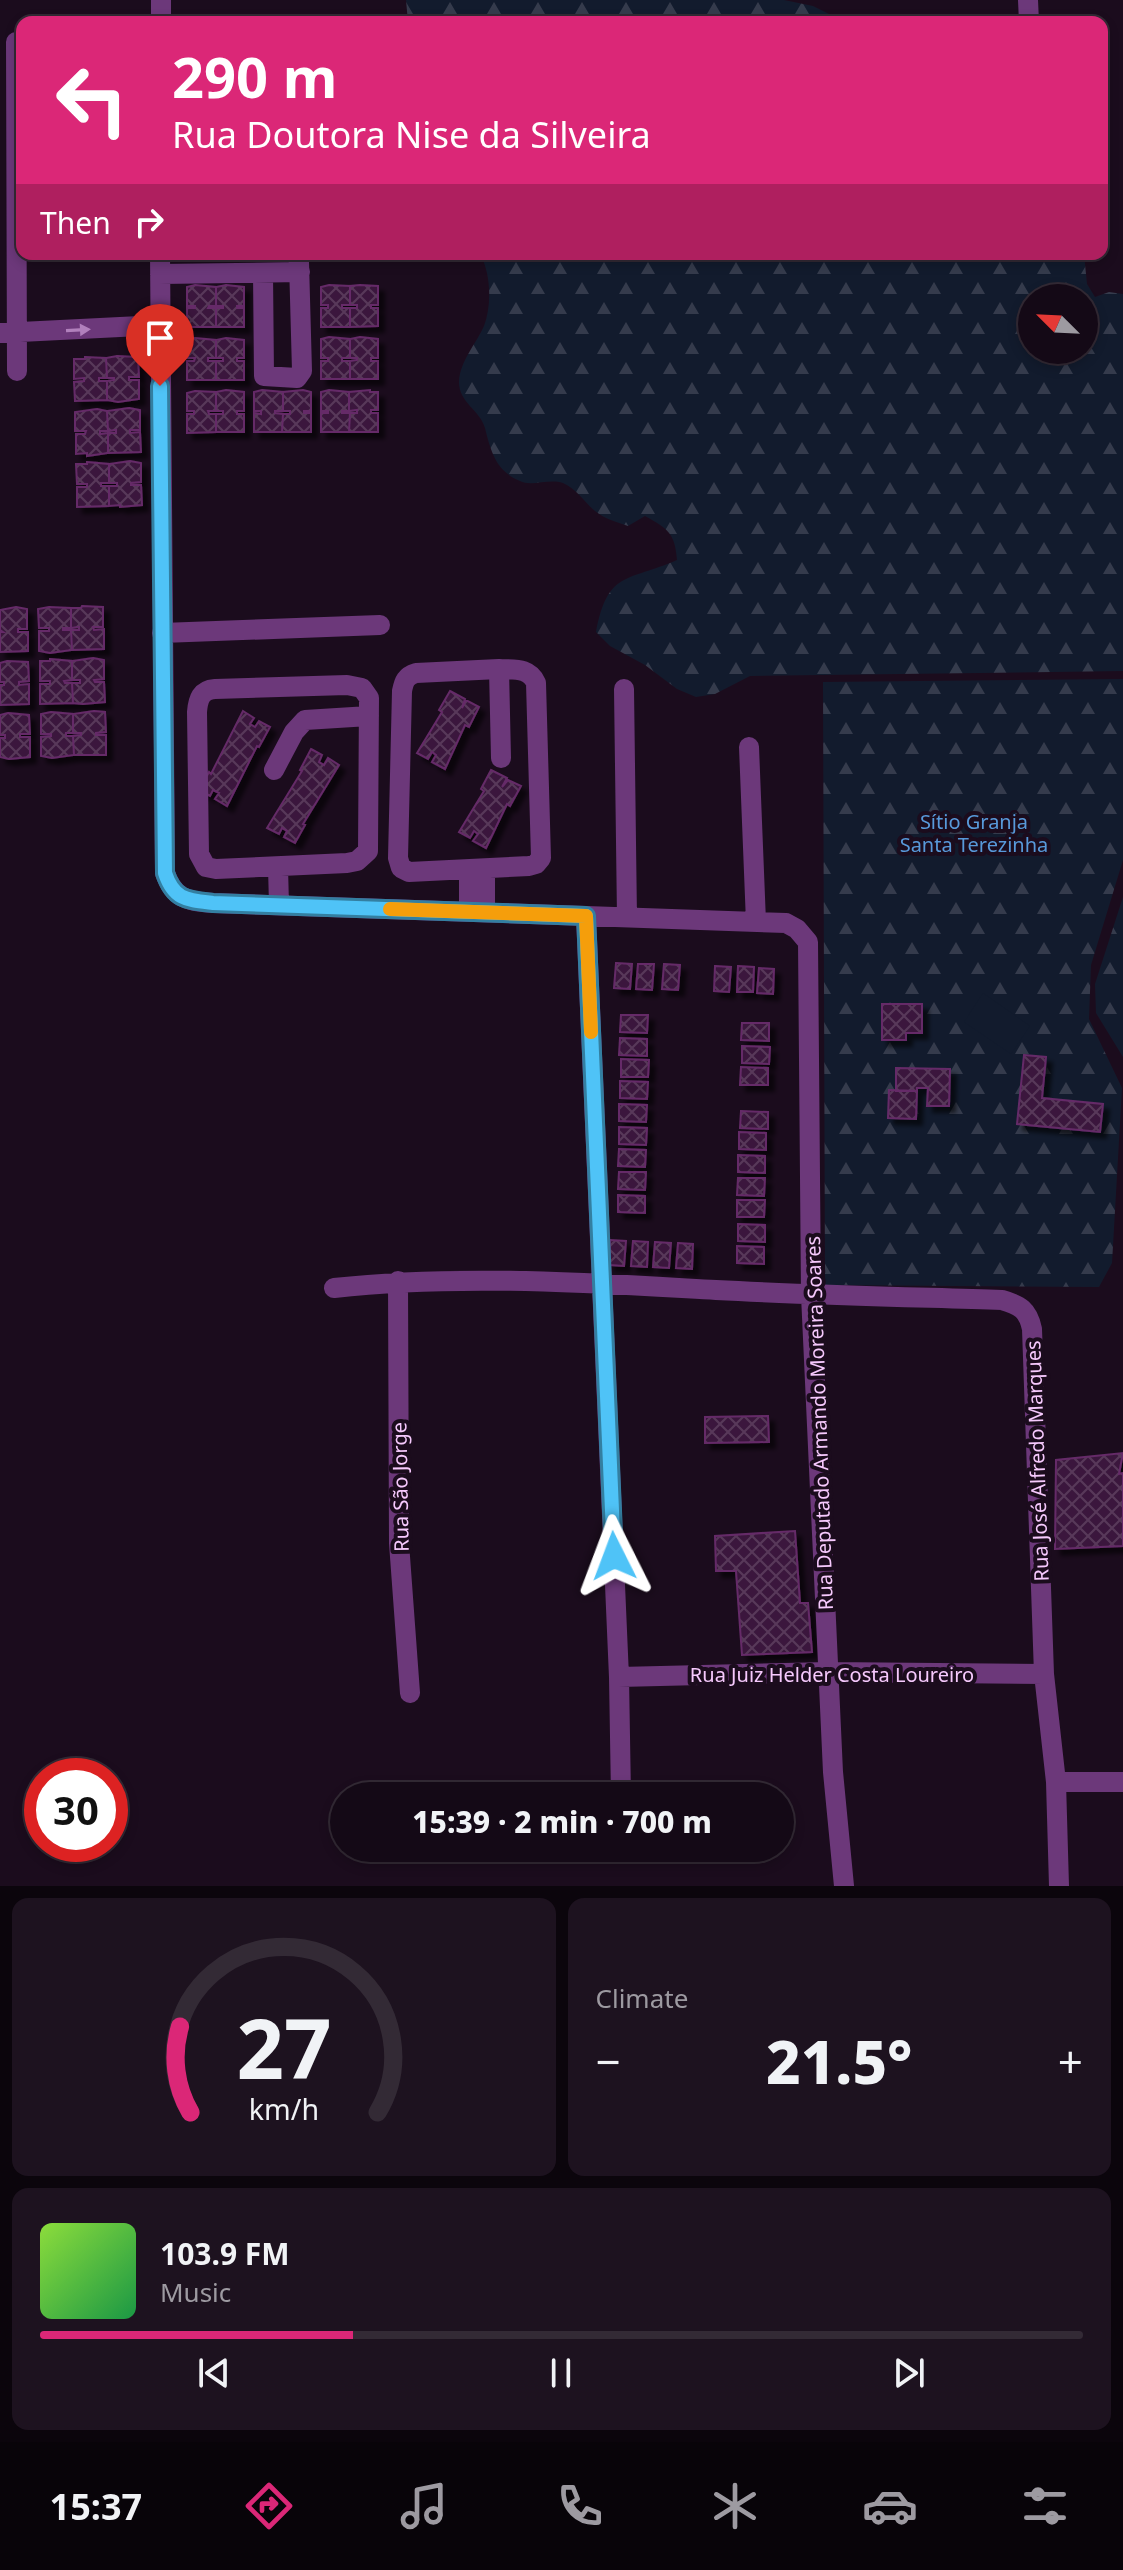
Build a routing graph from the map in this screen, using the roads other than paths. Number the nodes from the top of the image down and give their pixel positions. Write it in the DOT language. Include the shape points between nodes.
graph roads {
  1 [pos="16,42"];
  2 [pos="298,263"];
  3 [pos="160,264"];
  4 [pos="181,264"];
  5 [pos="263,273"];
  6 [pos="160,325"];
  7 [pos="8,333"];
  8 [pos="17,371"];
  9 [pos="380,625"];
  10 [pos="162,633"];
  11 [pos="499,669"];
  12 [pos="624,689"];
  13 [pos="369,716"];
  14 [pos="749,747"];
  15 [pos="501,758"];
  16 [pos="274,770"];
  17 [pos="278,867"];
  18 [pos="477,869"];
  19 [pos="279,905"];
  20 [pos="477,912"];
  21 [pos="586,916"];
  22 [pos="627,918"];
  23 [pos="756,922"];
  24 [pos="398,1281"];
  25 [pos="602,1284"];
  26 [pos="334,1288"];
  27 [pos="811,1295"];
  28 [pos="829,1672"];
  29 [pos="1044,1674"];
  30 [pos="619,1677"];
  31 [pos="410,1693"];
  32 [pos="621,1782"];
  33 [pos="1056,1782"];
  34 [pos="1123,1782"];
  35 [pos="844,1886"];
  36 [pos="1059,1886"];
  1 -- 7 [label="street"];
  2 -- 5 [label="street"];
  2 -- 5 [label="street" via="302,371 297,378 264,376"];
  3 -- 4 [label="street"];
  3 -- 6 [label="street"];
  4 -- 5 [label="street"];
  7 -- 6 [label="street, one-way"];
  6 -- 10 [label="street"];
  7 -- 8 [label="street"];
  9 -- 10 [label="street"];
  10 -- 19 [label="street" via="165,873 170,889 195,901"];
  11 -- 15 [label="street"];
  11 -- 18 [label="street" via="524,670 536,683 542,851 536,864"];
  11 -- 18 [label="street" via="416,673 408,675 402,691 401,868 415,873"];
  12 -- 22 [label="street"];
  13 -- 16 [label="street" via="305,720"];
  13 -- 17 [label="street" via="368,851 357,861"];
  13 -- 17 [label="street" via="367,692 356,686 215,689 202,694 197,712 201,861 216,869"];
  14 -- 23 [label="street"];
  17 -- 19 [label="street"];
  18 -- 20 [label="street"];
  19 -- 20 [label="street"];
  20 -- 21 [label="street"];
  21 -- 22 [label="street"];
  21 -- 25 [label="street"];
  22 -- 23 [label="street"];
  23 -- 27 [label="street, Rua Deputado Armando Moreira Soares" via="786,923 808,942"];
  24 -- 25 [label="street"];
  24 -- 26 [label="street"];
  24 -- 31 [label="street, Rua São Jorge" via="399,1543"];
  25 -- 27 [label="street"];
  25 -- 30 [label="street"];
  27 -- 28 [label="street, Rua Deputado Armando Moreira Soares"];
  27 -- 29 [label="street, Rua José Alfredo Marques" via="1002,1300 1022,1307 1029,1316"];
  28 -- 29 [label="street, Rua Juiz Helder Costa Loureiro"];
  28 -- 30 [label="street, Rua Juiz Helder Costa Loureiro"];
  28 -- 35 [label="street, Rua Deputado Armando Moreira Soares"];
  29 -- 33 [label="street, Rua José Alfredo Marques"];
  30 -- 32 [label="street"];
  33 -- 34 [label="street"];
  33 -- 36 [label="street, Rua José Alfredo Marques"];
}
